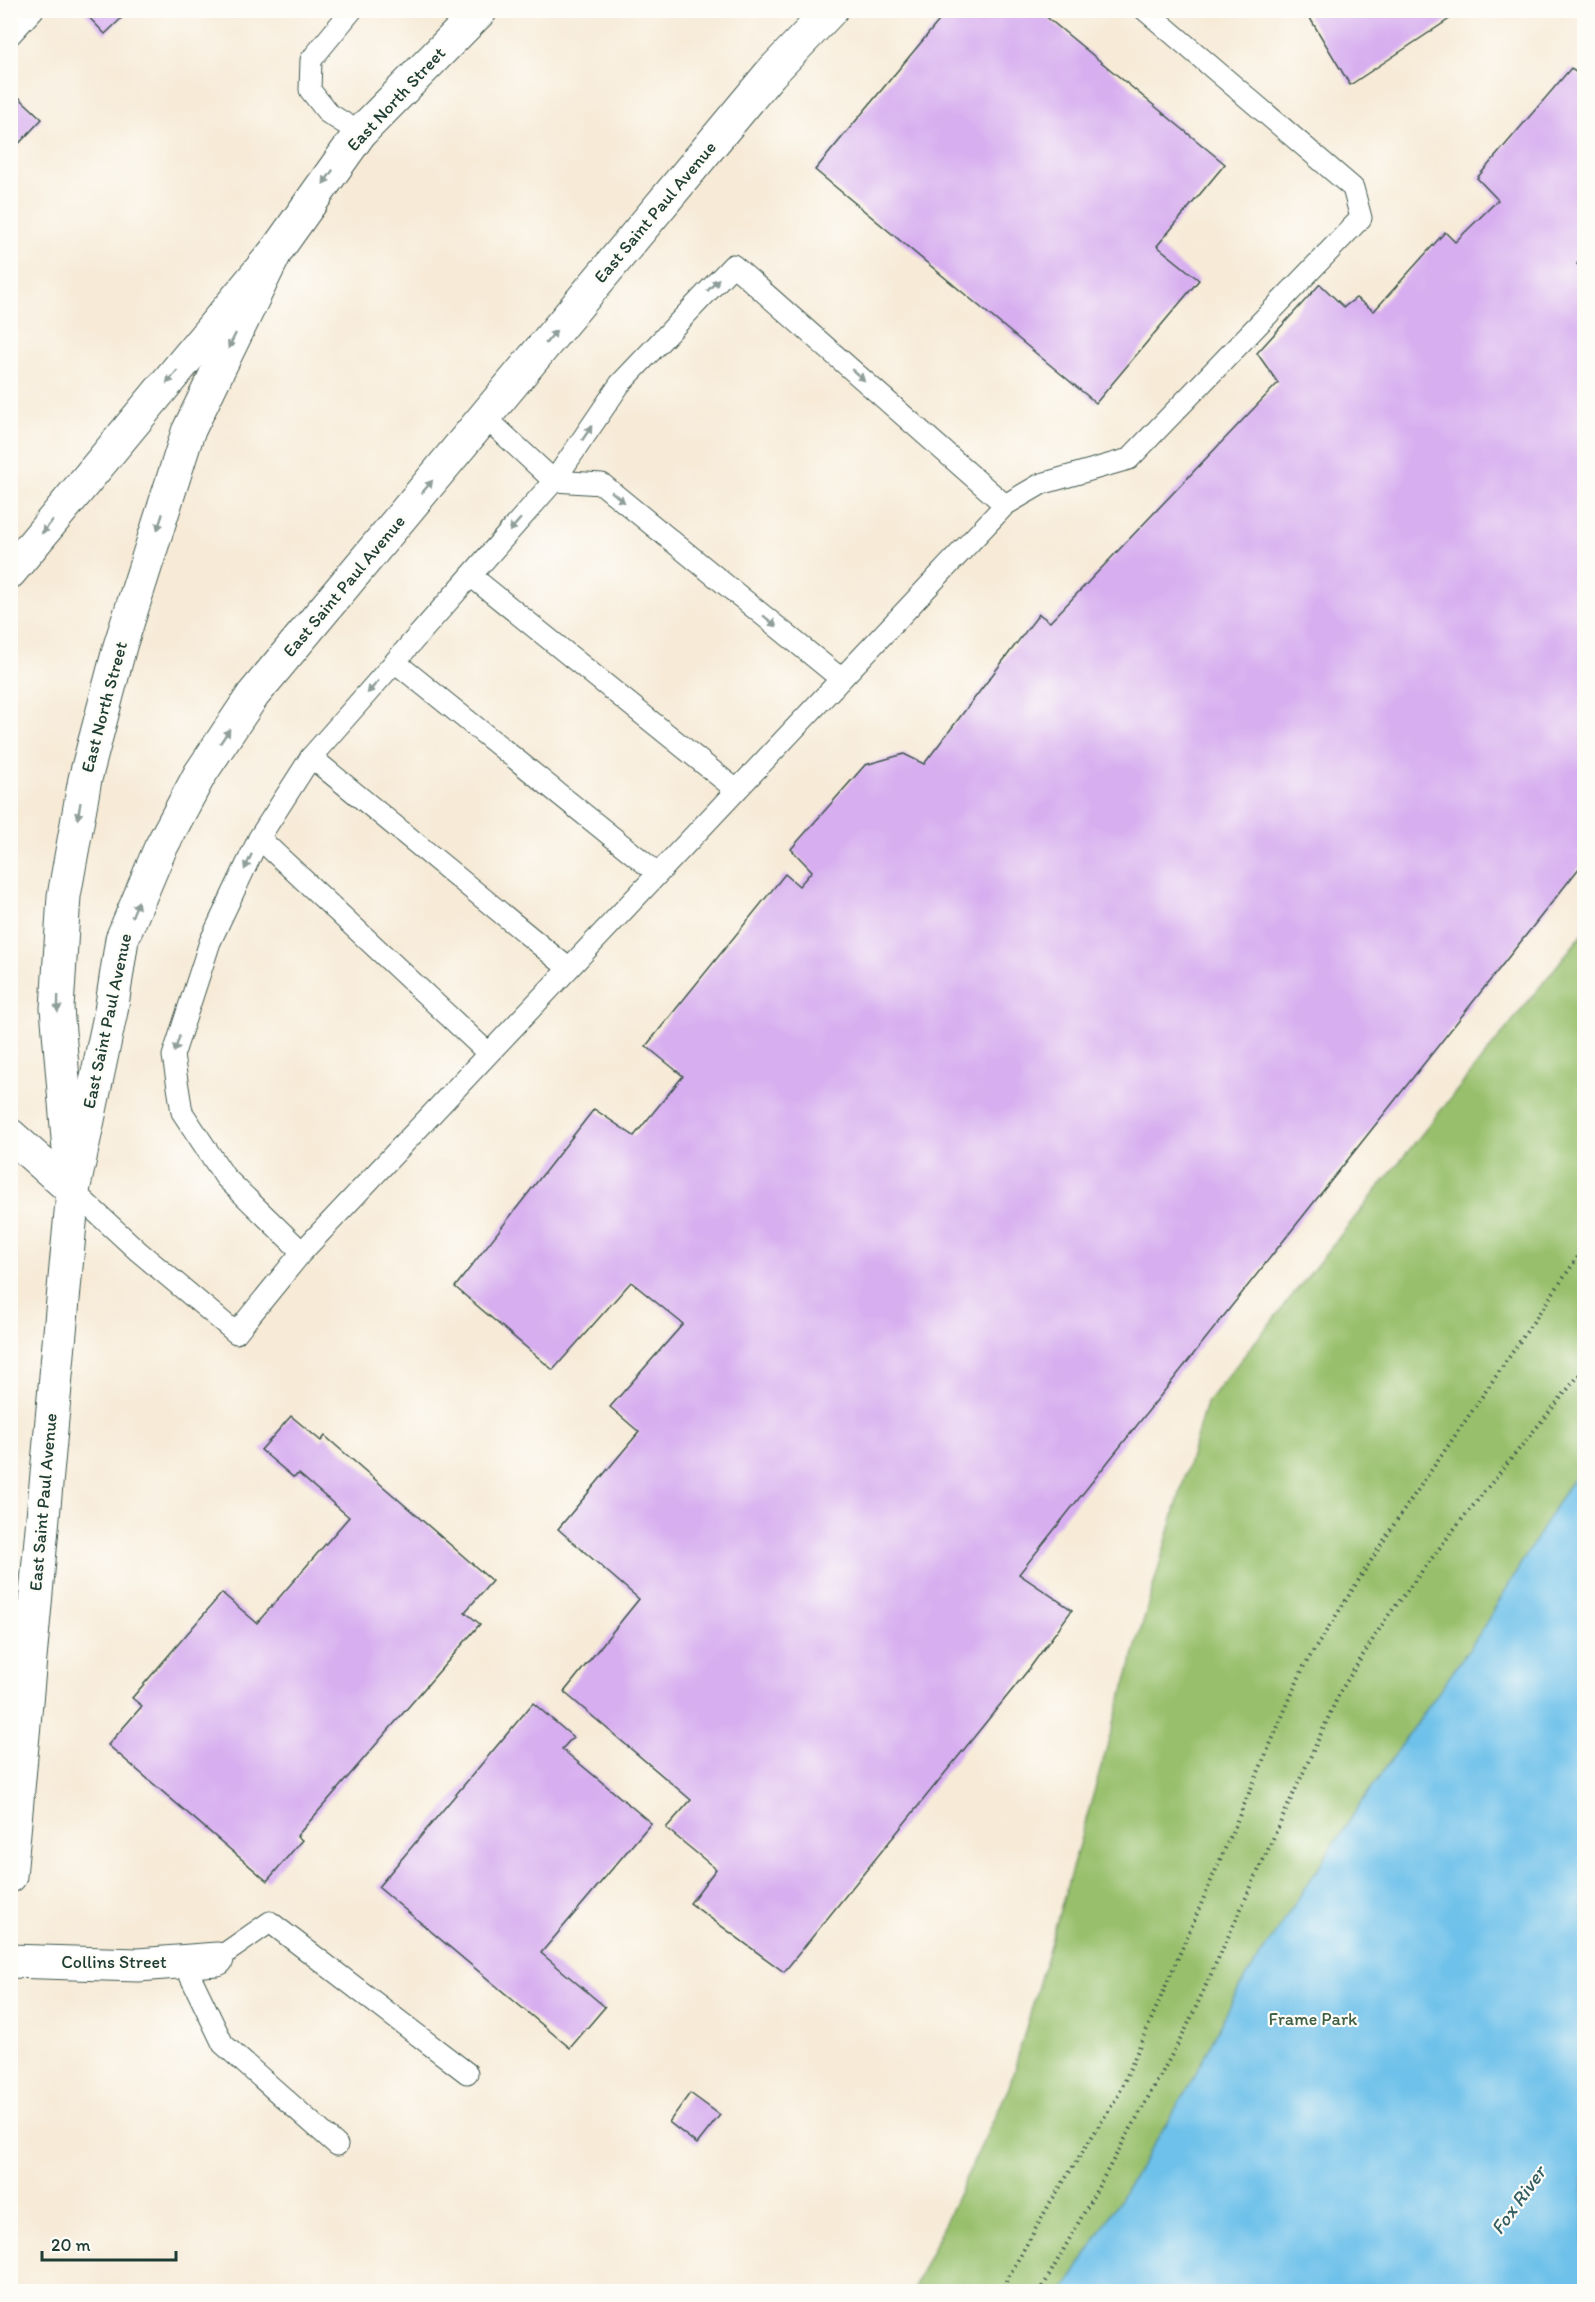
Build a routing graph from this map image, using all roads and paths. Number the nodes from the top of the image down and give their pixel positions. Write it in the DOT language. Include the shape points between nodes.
graph roads {
  1 [pos="33,10"];
  2 [pos="352,10"];
  3 [pos="481,10"];
  4 [pos="831,10"];
  5 [pos="1145,10"];
  6 [pos="10,35"];
  7 [pos="360,133"];
  8 [pos="276,251"];
  9 [pos="485,417"];
  10 [pos="554,481"];
  11 [pos="1005,505"];
  12 [pos="10,572"];
  13 [pos="471,576"];
  14 [pos="395,662"];
  15 [pos="840,678"];
  16 [pos="311,757"];
  17 [pos="735,789"];
  18 [pos="259,838"];
  19 [pos="657,873"];
  20 [pos="568,968"];
  21 [pos="488,1053"];
  22 [pos="10,1136"];
  23 [pos="73,1191"];
  24 [pos="1584,1248"];
  25 [pos="302,1252"];
  26 [pos="1584,1369"];
  27 [pos="10,1876"];
  28 [pos="217,1959"];
  29 [pos="10,1961"];
  30 [pos="183,1961"];
  31 [pos="467,2073"];
  32 [pos="337,2145"];
  33 [pos="1000,2292"];
  34 [pos="1040,2292"];
  1 -- 6 [label="lane"];
  2 -- 7 [label="lane" via="311,60 310,90 328,114"];
  3 -- 7 [label="main road, East North Street"];
  9 -- 4 [label="main road, East Saint Paul Avenue, one-way" via="770,74"];
  5 -- 11 [label="lane" via="1353,188 1361,218 1129,459 1041,484"];
  7 -- 8 [label="main road, East North Street, one-way"];
  8 -- 12 [label="main road, East North Street, one-way"];
  8 -- 23 [label="main road, East North Street, one-way" via="188,432 120,646 85,779 64,896 57,1008"];
  9 -- 10 [label="lane"];
  23 -- 9 [label="main road, East Saint Paul Avenue, one-way" via="122,939 159,849 200,774 253,695"];
  10 -- 11 [label="lane, one-way" via="620,384 733,265"];
  10 -- 13 [label="lane, one-way"];
  10 -- 15 [label="lane, one-way" via="602,484"];
  11 -- 15 [label="lane"];
  13 -- 14 [label="lane"];
  13 -- 17 [label="lane"];
  14 -- 16 [label="lane, one-way"];
  14 -- 19 [label="lane"];
  15 -- 17 [label="lane"];
  16 -- 18 [label="lane"];
  16 -- 20 [label="lane"];
  17 -- 19 [label="lane"];
  18 -- 21 [label="lane"];
  18 -- 25 [label="lane, one-way" via="210,942 172,1056 182,1112 225,1177"];
  19 -- 20 [label="lane"];
  20 -- 21 [label="lane"];
  21 -- 25 [label="lane"];
  22 -- 23 [label="main road"];
  23 -- 25 [label="lane" via="236,1333"];
  23 -- 27 [label="main road, East Saint Paul Avenue"];
  24 -- 33 [label="path" via="1393,1526 1304,1666 1119,2094"];
  26 -- 34 [label="path" via="1385,1620 1340,1692 1185,2031"];
  28 -- 30 [label="main road, Collins Street"];
  28 -- 31 [label="lane" via="270,1922"];
  29 -- 30 [label="main road, Collins Street" via="138,1965"];
  30 -- 32 [label="lane" via="224,2044"];
}
